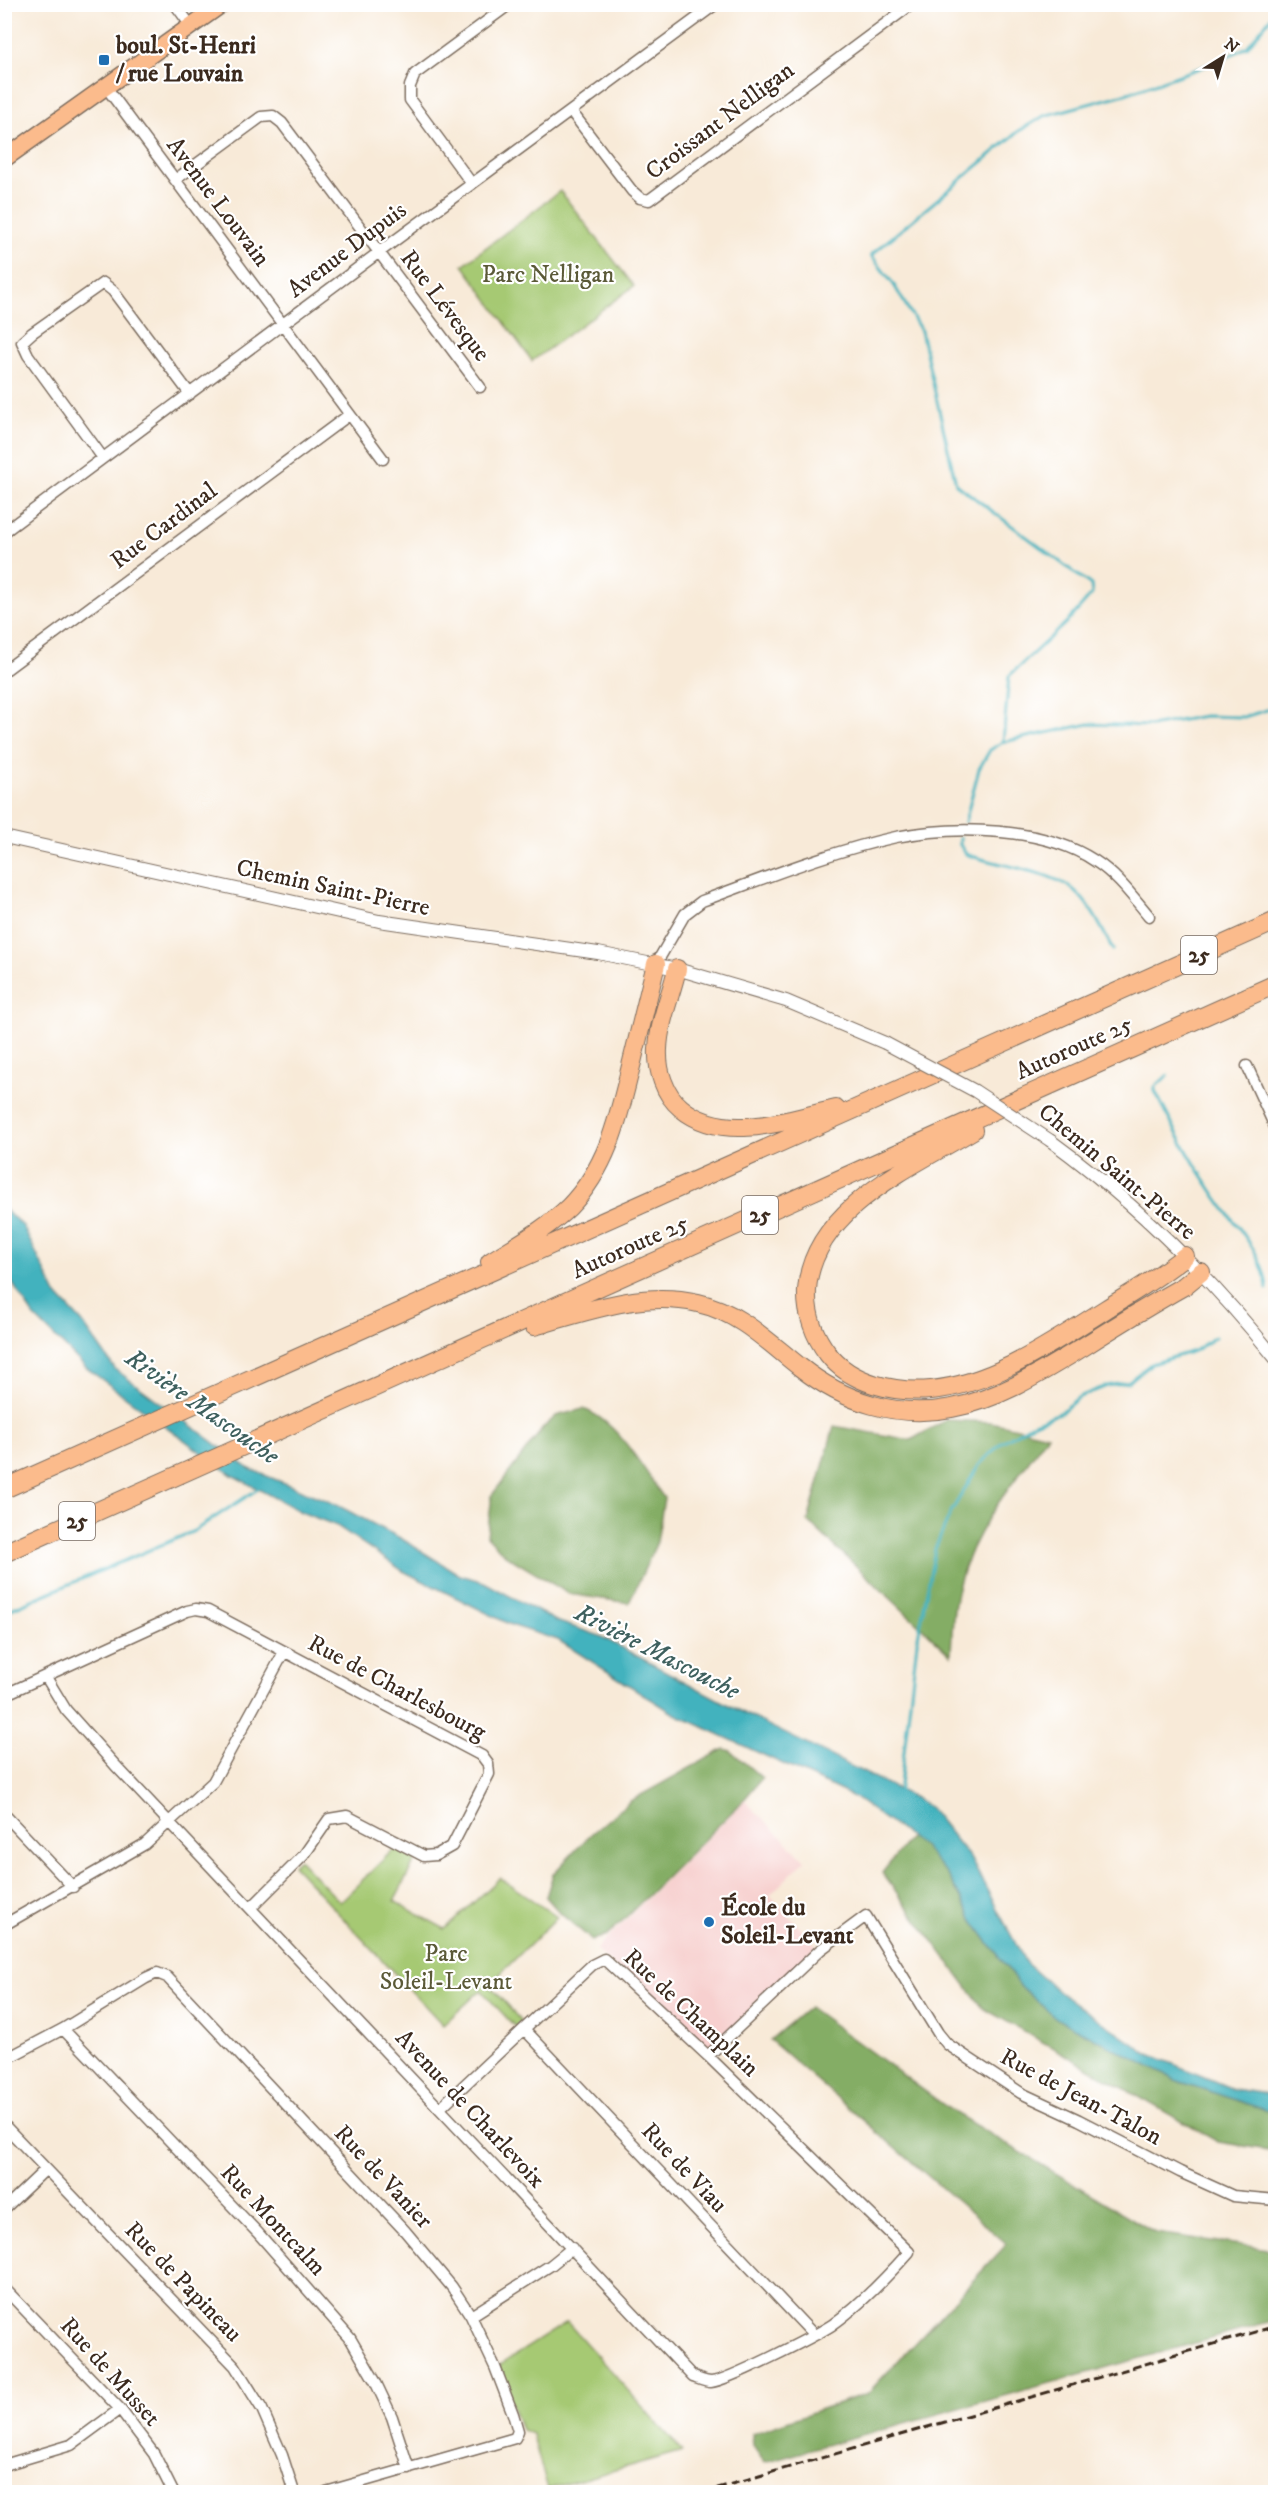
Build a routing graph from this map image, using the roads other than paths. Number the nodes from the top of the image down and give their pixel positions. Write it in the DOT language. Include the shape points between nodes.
graph roads {
  1 [pos="176,4"];
  2 [pos="222,4"];
  3 [pos="510,4"];
  4 [pos="716,4"];
  5 [pos="912,4"];
  6 [pos="191,26"];
  7 [pos="105,87"];
  8 [pos="571,111"];
  9 [pos="4,159"];
  10 [pos="175,180"];
  11 [pos="472,184"];
  12 [pos="378,253"];
  13 [pos="283,324"];
  14 [pos="480,387"];
  15 [pos="190,394"];
  16 [pos="349,415"];
  17 [pos="103,459"];
  18 [pos="383,459"];
  19 [pos="5,530"];
  20 [pos="4,671"];
  21 [pos="4,837"];
  22 [pos="1149,916"];
  23 [pos="1275,921"];
  24 [pos="669,945"];
  25 [pos="656,964"];
  26 [pos="678,969"];
  27 [pos="1275,984"];
  28 [pos="1247,1066"];
  29 [pos="1041,1089"];
  30 [pos="870,1102"];
  31 [pos="1275,1129"];
  32 [pos="1185,1256"];
  33 [pos="1201,1272"];
  34 [pos="428,1300"];
  35 [pos="480,1340"];
  36 [pos="1273,1351"];
  37 [pos="4,1489"];
  38 [pos="4,1553"];
  39 [pos="284,1652"];
  40 [pos="46,1677"];
  41 [pos="4,1695"];
  42 [pos="4,1814"];
  43 [pos="170,1822"];
  44 [pos="73,1887"];
  45 [pos="252,1907"];
  46 [pos="4,1924"];
  47 [pos="63,2029"];
  48 [pos="525,2030"];
  49 [pos="708,2056"];
  50 [pos="4,2060"];
  51 [pos="440,2108"];
  52 [pos="4,2125"];
  53 [pos="46,2169"];
  54 [pos="1275,2200"];
  55 [pos="4,2209"];
  56 [pos="572,2248"];
  57 [pos="909,2252"];
  58 [pos="4,2288"];
  59 [pos="471,2316"];
  60 [pos="814,2335"];
  61 [pos="120,2409"];
  62 [pos="4,2465"];
  63 [pos="409,2469"];
  64 [pos="173,2493"];
  65 [pos="294,2493"];
  66 [pos="326,2493"];
  1 -- 6 [label="street"];
  2 -- 6 [label="main road"];
  3 -- 11 [label="street" via="415,74 410,86 410,100"];
  4 -- 8 [label="street, Avenue Dupuis"];
  5 -- 8 [label="street, Croissant Nelligan" via="650,200 632,192"];
  6 -- 7 [label="main road"];
  7 -- 9 [label="main road"];
  7 -- 10 [label="street, Avenue Louvain"];
  8 -- 11 [label="street, Avenue Dupuis"];
  10 -- 12 [label="street, Rue Lévesque" via="261,117 273,116"];
  10 -- 13 [label="street, Avenue Louvain"];
  11 -- 12 [label="street, Avenue Dupuis"];
  12 -- 13 [label="street, Avenue Dupuis"];
  12 -- 14 [label="street, Rue Lévesque"];
  13 -- 15 [label="street, Avenue Dupuis"];
  13 -- 16 [label="street, Avenue Louvain"];
  15 -- 17 [label="street, Avenue Dupuis"];
  15 -- 17 [label="street" via="103,283 32,333 22,342 28,355"];
  16 -- 18 [label="street, Avenue Louvain"];
  16 -- 20 [label="street, Rue Cardinal"];
  17 -- 19 [label="street, Avenue Dupuis"];
  21 -- 25 [label="street, Chemin Saint-Pierre" via="379,921"];
  22 -- 24 [label="street" via="1103,867 1065,846 1014,834 936,833 883,840 702,901 685,914"];
  23 -- 30 [label="highway, Autoroute 25 / 25"];
  24 -- 25 [label="street"];
  24 -- 26 [label="street"];
  25 -- 26 [label="street, Chemin Saint-Pierre"];
  25 -- 34 [label="highway" via="615,1130 588,1183 568,1208 544,1227"];
  26 -- 30 [label="highway" via="660,1033 658,1056 669,1095 691,1116 721,1126 754,1126"];
  26 -- 32 [label="street, Chemin Saint-Pierre, bridge" via="786,1001 885,1043 969,1087 1051,1141 1132,1206"];
  27 -- 29 [label="highway, Autoroute 25 / 25"];
  28 -- 31 [label="street"];
  29 -- 32 [label="highway" via="886,1182 830,1232 812,1267 807,1299 812,1323 831,1357 856,1376 894,1389 933,1390 964,1383 1029,1355"];
  29 -- 35 [label="highway, Autoroute 25 / 25"];
  30 -- 34 [label="highway, Autoroute 25 / 25"];
  32 -- 33 [label="street, Chemin Saint-Pierre"];
  33 -- 35 [label="highway" via="1018,1385 967,1405 924,1412 885,1409 849,1398 732,1316 686,1300 615,1304"];
  33 -- 36 [label="street, Chemin Saint-Pierre"];
  34 -- 37 [label="highway, Autoroute 25 / 25"];
  35 -- 38 [label="highway, Autoroute 25 / 25"];
  39 -- 40 [label="street, Rue de Charlesbourg" via="208,1611 196,1609"];
  39 -- 43 [label="street" via="213,1782"];
  39 -- 45 [label="street, Rue de Charlesbourg" via="482,1756 489,1774 452,1846 445,1851 424,1856 347,1816 329,1819 304,1855"];
  40 -- 41 [label="street, Rue de Charlesbourg"];
  40 -- 43 [label="street, Avenue de Charlevoix" via="66,1710"];
  42 -- 44 [label="street"];
  43 -- 44 [label="street" via="145,1845"];
  43 -- 45 [label="street, Avenue de Charlevoix"];
  44 -- 46 [label="street"];
  45 -- 51 [label="street, Avenue de Charlevoix"];
  47 -- 50 [label="street"];
  47 -- 59 [label="street, Rue de Vanier" via="146,1978 157,1973 166,1977 405,2231"];
  47 -- 63 [label="street, Rue Montcalm" via="258,2233 350,2338 392,2416"];
  48 -- 49 [label="street, Rue de Champlain" via="592,1965 604,1959"];
  48 -- 51 [label="street, Rue de Champlain"];
  48 -- 60 [label="street, Rue de Viau"];
  49 -- 54 [label="street, Rue de Jean-Talon" via="820,1950 866,1916 947,2044 1021,2093 1180,2172 1233,2196"];
  49 -- 57 [label="street, Rue de Champlain"];
  51 -- 56 [label="street, Avenue de Charlevoix"];
  52 -- 53 [label="street, Rue de Papineau"];
  53 -- 55 [label="street"];
  53 -- 65 [label="street, Rue de Papineau" via="235,2366 262,2409"];
  56 -- 59 [label="street"];
  56 -- 60 [label="street, Avenue de Charlevoix" via="693,2377 710,2382 727,2378"];
  57 -- 60 [label="street, Avenue de Charlevoix" via="870,2293"];
  58 -- 61 [label="street, Rue de Musset"];
  59 -- 63 [label="street, Rue de Vanier" via="518,2431 515,2438"];
  61 -- 62 [label="street" via="71,2445"];
  61 -- 64 [label="street, Rue de Musset" via="154,2454"];
  63 -- 66 [label="street"];
}
